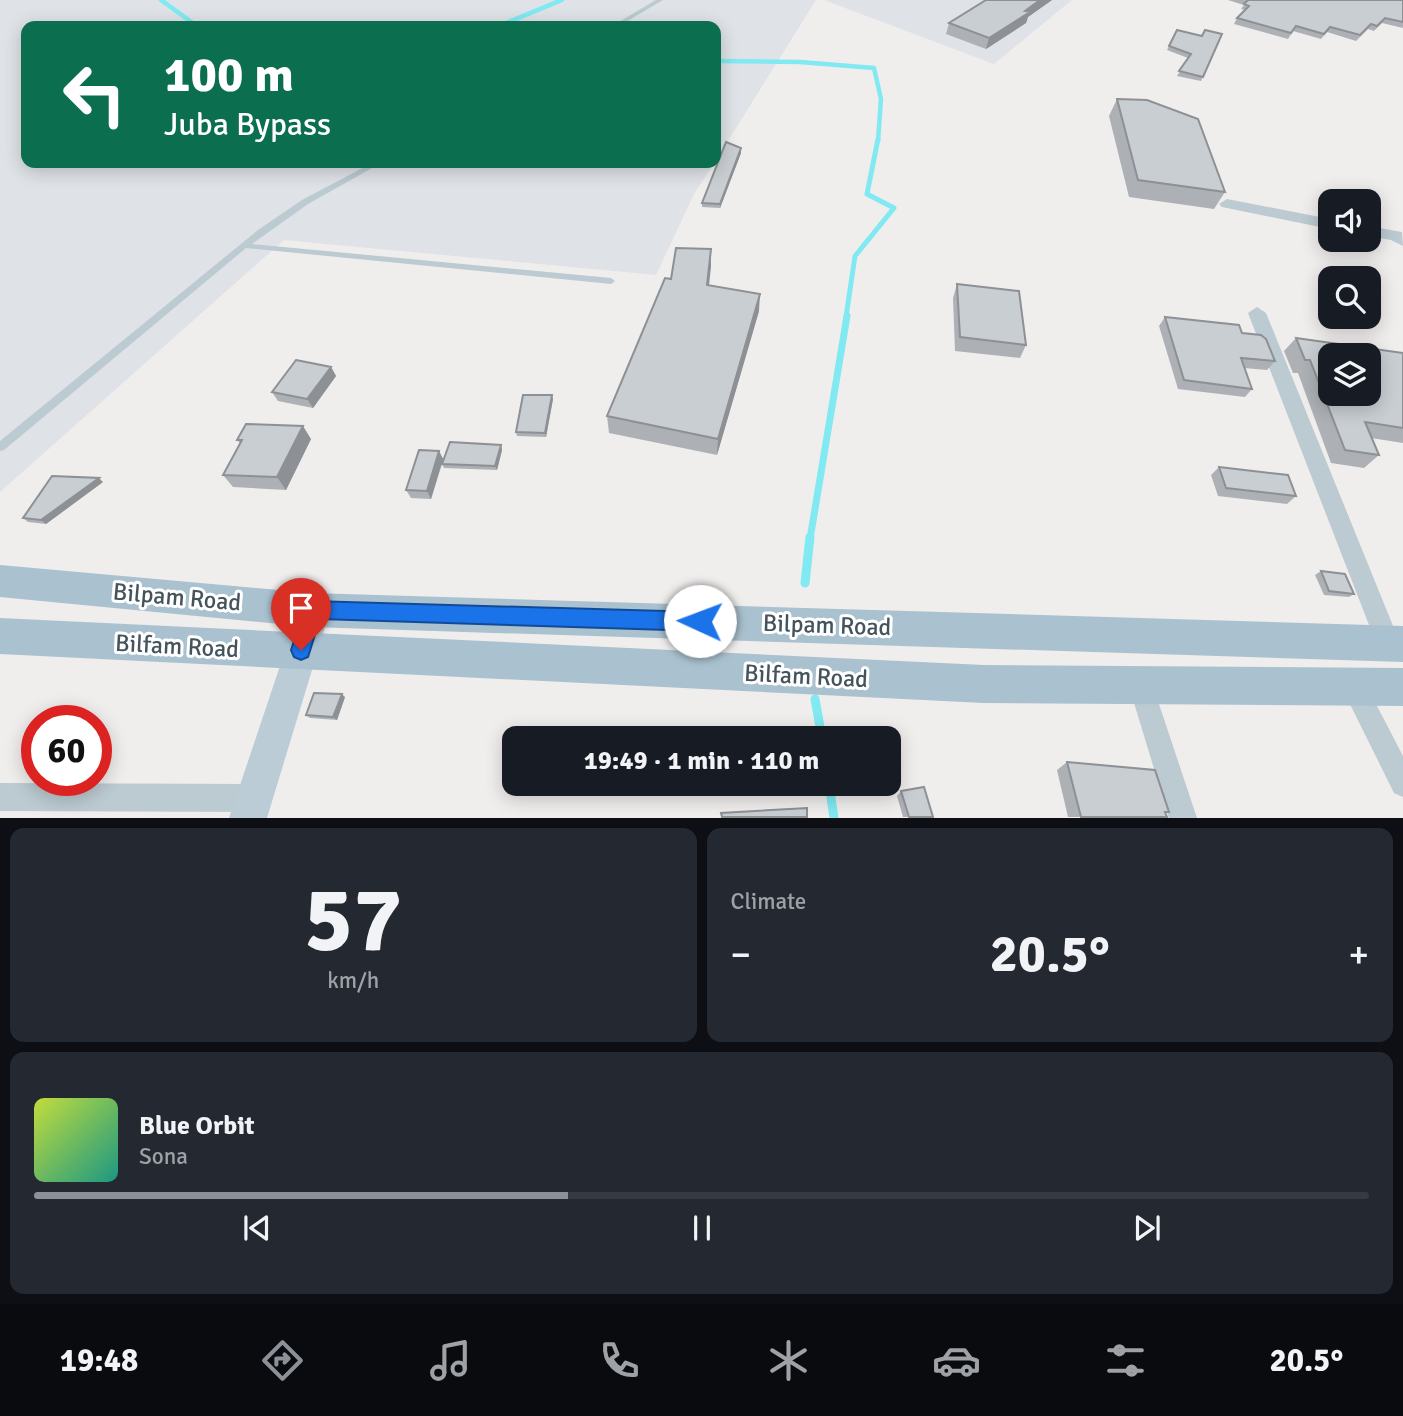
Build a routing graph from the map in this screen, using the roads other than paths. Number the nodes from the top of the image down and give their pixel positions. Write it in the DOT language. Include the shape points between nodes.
graph roads {
  1 [pos="660,0"];
  2 [pos="624,21"];
  3 [pos="368,168"];
  4 [pos="1227,204"];
  5 [pos="1318,222"];
  6 [pos="1381,233"];
  7 [pos="1403,241"];
  8 [pos="247,246"];
  9 [pos="611,281"];
  10 [pos="1257,313"];
  11 [pos="0,447"];
  12 [pos="0,581"];
  13 [pos="311,610"];
  14 [pos="0,636"];
  15 [pos="1396,644"];
  16 [pos="1140,683"];
  17 [pos="1353,687"];
  18 [pos="1403,687"];
  19 [pos="1403,783"];
  20 [pos="0,797"];
  21 [pos="251,808"];
  22 [pos="1183,817"];
  1 -- 2 [label="lane"];
  3 -- 8 [label="lane" via="305,202"];
  4 -- 5 [label="street"];
  6 -- 7 [label="street"];
  8 -- 9 [label="lane"];
  8 -- 11 [label="lane"];
  10 -- 15 [label="street"];
  12 -- 13 [label="main road, Bilpam Road"];
  13 -- 15 [label="main road, Bilpam Road"];
  13 -- 21 [label="main road"];
  14 -- 16 [label="main road, Bilfam Road" via="984,684"];
  16 -- 17 [label="main road, Bilfam Road"];
  16 -- 22 [label="street"];
  17 -- 18 [label="main road, Bilfam Road"];
  17 -- 19 [label="street"];
  20 -- 21 [label="street"];
}
